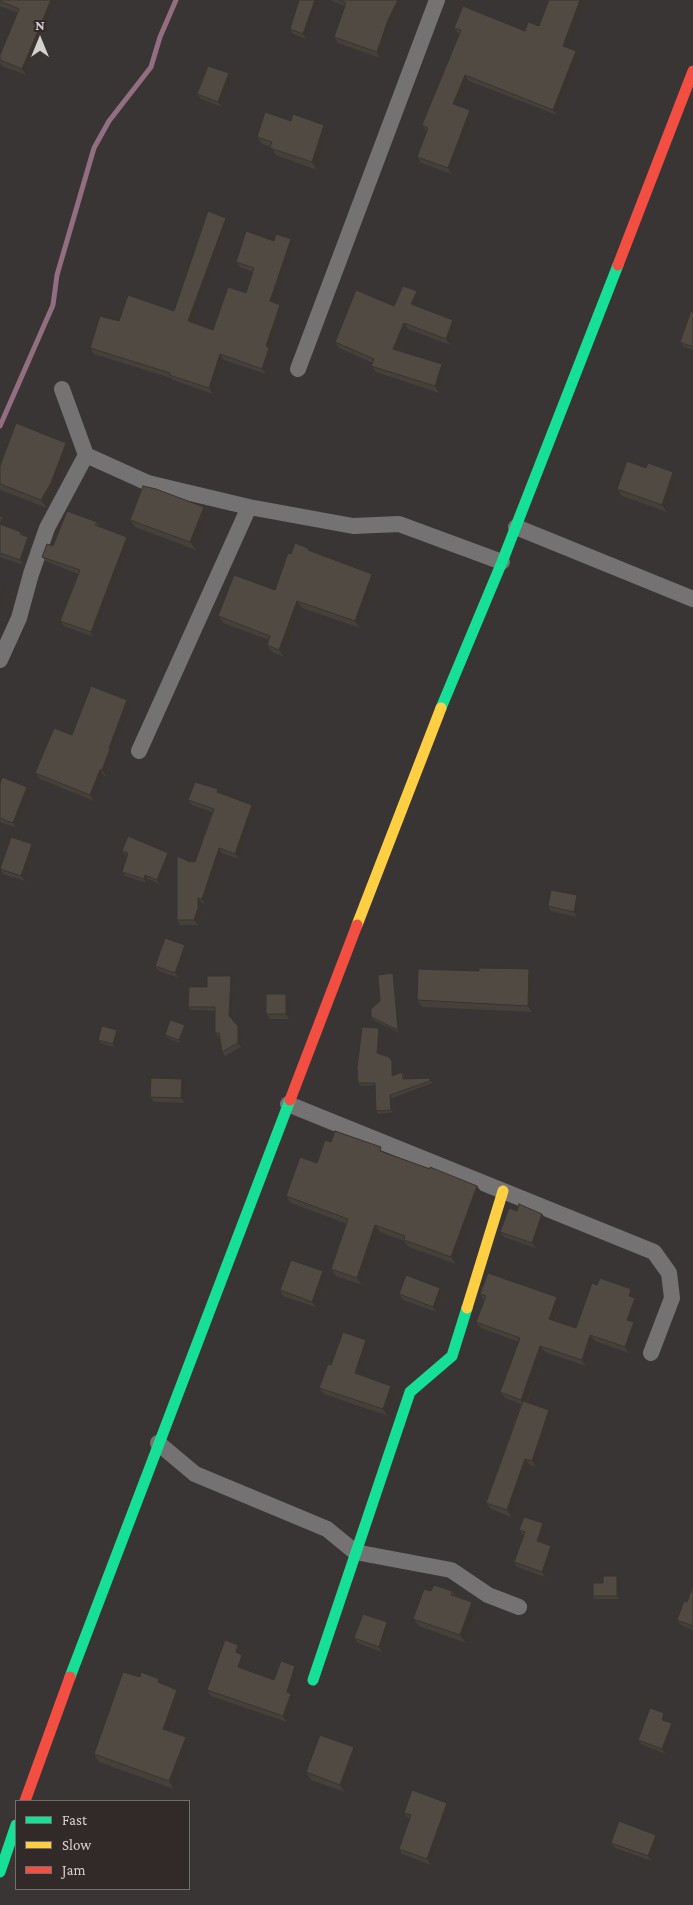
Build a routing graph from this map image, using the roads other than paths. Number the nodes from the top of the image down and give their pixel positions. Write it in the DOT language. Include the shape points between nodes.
graph roads {
  1 [pos="437,0"];
  2 [pos="693,71"];
  3 [pos="298,369"];
  4 [pos="62,389"];
  5 [pos="86,454"];
  6 [pos="249,507"];
  7 [pos="516,527"];
  8 [pos="502,562"];
  9 [pos="693,599"];
  10 [pos="0,660"];
  11 [pos="139,751"];
  12 [pos="288,1104"];
  13 [pos="503,1191"];
  14 [pos="651,1353"];
  15 [pos="158,1443"];
  16 [pos="355,1552"];
  17 [pos="519,1607"];
  18 [pos="313,1680"];
  19 [pos="25,1800"];
  20 [pos="15,1828"];
  21 [pos="0,1872"];
  1 -- 3 [label="street"];
  2 -- 7 [label="street"];
  4 -- 5 [label="street"];
  5 -- 6 [label="street" via="148,483"];
  5 -- 10 [label="street" via="47,528 19,618"];
  6 -- 8 [label="street" via="353,526 399,524"];
  6 -- 11 [label="street"];
  7 -- 8 [label="street"];
  7 -- 9 [label="street"];
  8 -- 12 [label="street" via="433,726"];
  12 -- 13 [label="street"];
  12 -- 15 [label="street"];
  13 -- 14 [label="street" via="654,1252 669,1273 672,1298"];
  13 -- 16 [label="street" via="452,1356 410,1392"];
  15 -- 16 [label="street" via="195,1474 327,1529"];
  15 -- 19 [label="street"];
  16 -- 17 [label="street" via="451,1570 488,1595"];
  16 -- 18 [label="street"];
  20 -- 21 [label="street"];
}
